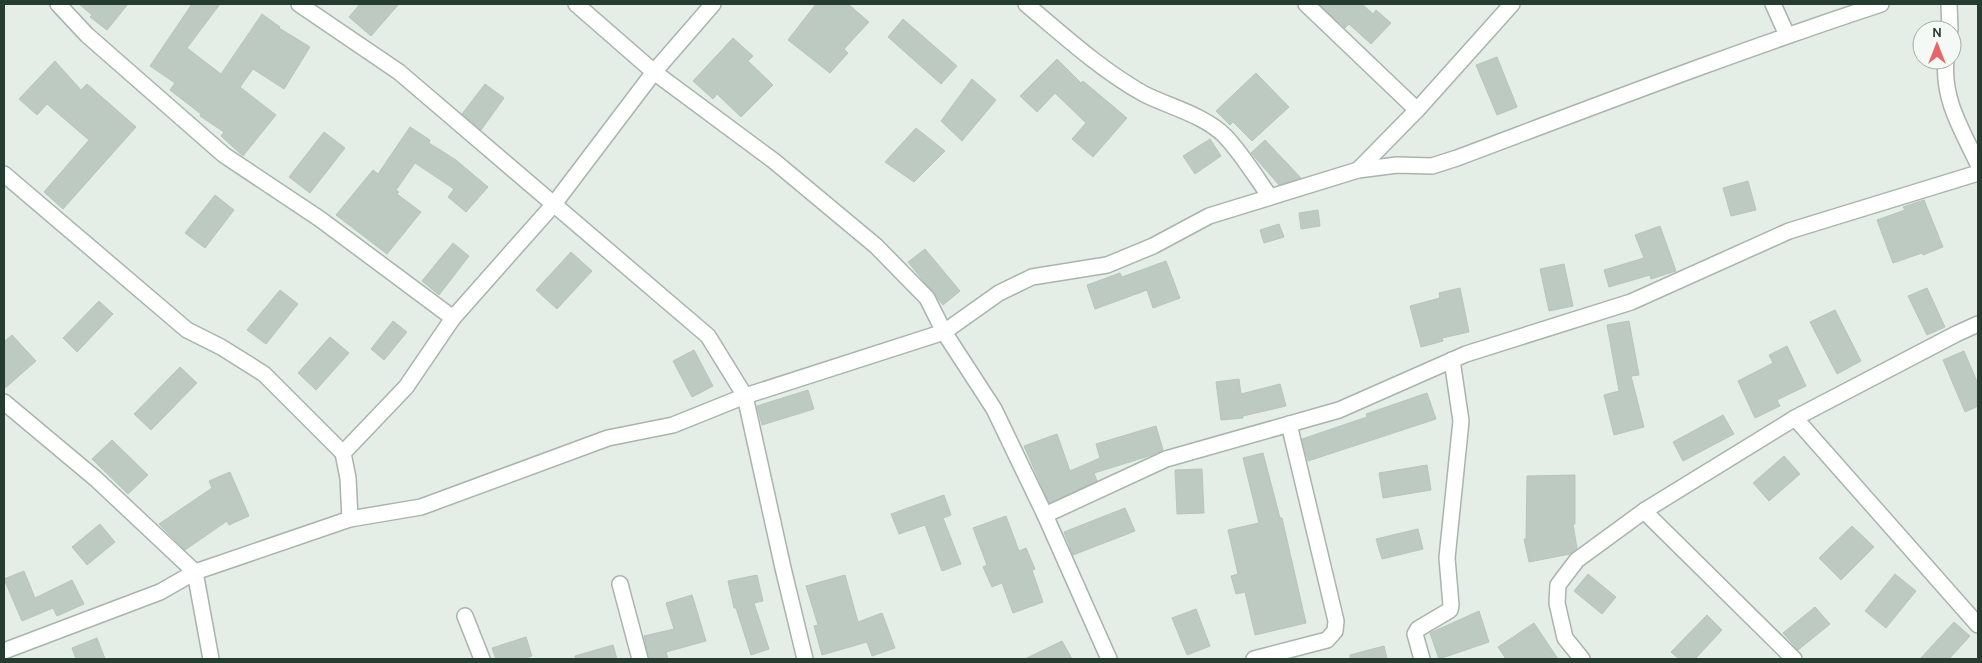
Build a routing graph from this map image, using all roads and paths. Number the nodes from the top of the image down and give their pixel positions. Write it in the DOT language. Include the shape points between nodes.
graph roads {
  1 [pos="58,4"];
  2 [pos="298,4"];
  3 [pos="576,4"];
  4 [pos="713,4"];
  5 [pos="1026,4"];
  6 [pos="1306,4"];
  7 [pos="1512,4"];
  8 [pos="1773,4"];
  9 [pos="1881,4"];
  10 [pos="1949,4"];
  11 [pos="1950,20"];
  12 [pos="1787,35"];
  13 [pos="1945,70"];
  14 [pos="654,72"];
  15 [pos="1417,110"];
  16 [pos="1978,164"];
  17 [pos="1358,170"];
  18 [pos="1978,172"];
  19 [pos="4,174"];
  20 [pos="1270,197"];
  21 [pos="554,204"];
  22 [pos="453,318"];
  23 [pos="1978,324"];
  24 [pos="944,332"];
  25 [pos="1452,360"];
  26 [pos="745,396"];
  27 [pos="4,402"];
  28 [pos="1795,418"];
  29 [pos="1289,424"];
  30 [pos="342,453"];
  31 [pos="1644,511"];
  32 [pos="1045,515"];
  33 [pos="350,519"];
  34 [pos="195,572"];
  35 [pos="620,584"];
  36 [pos="465,616"];
  37 [pos="1978,625"];
  38 [pos="4,651"];
  39 [pos="211,659"];
  40 [pos="482,659"];
  41 [pos="640,659"];
  42 [pos="805,659"];
  43 [pos="1109,659"];
  44 [pos="1254,659"];
  45 [pos="1422,659"];
  46 [pos="1582,659"];
  47 [pos="1794,659"];
  1 -- 22 [label="street" via="87,35 224,155 320,220"];
  2 -- 21 [label="street" via="399,72"];
  3 -- 14 [label="street"];
  4 -- 14 [label="street"];
  5 -- 20 [label="street" via="1120,79 1144,94 1211,125 1225,136"];
  6 -- 15 [label="street"];
  7 -- 15 [label="street"];
  8 -- 12 [label="street"];
  9 -- 12 [label="street"];
  10 -- 11 [label="street"];
  12 -- 17 [label="street" via="1432,166 1397,165"];
  13 -- 16 [label="street" via="1951,106"];
  14 -- 21 [label="street"];
  14 -- 24 [label="street" via="774,161 876,246 927,298"];
  15 -- 17 [label="street"];
  17 -- 20 [label="street"];
  18 -- 25 [label="street" via="1790,231 1631,302"];
  19 -- 30 [label="street" via="187,330 264,374"];
  20 -- 24 [label="street" via="1209,216 1153,246 1107,265 1032,276 999,293"];
  21 -- 22 [label="street"];
  21 -- 26 [label="street" via="708,336"];
  22 -- 30 [label="street" via="406,387"];
  23 -- 28 [label="street"];
  24 -- 26 [label="street"];
  24 -- 32 [label="street" via="994,409"];
  25 -- 29 [label="street" via="1339,410"];
  25 -- 45 [label="street" via="1461,421 1447,558 1451,605 1450,610 1415,634"];
  26 -- 33 [label="street" via="673,426 608,438 421,507"];
  26 -- 42 [label="street"];
  27 -- 34 [label="street" via="96,479"];
  28 -- 31 [label="street"];
  28 -- 37 [label="street"];
  29 -- 32 [label="street" via="1166,460"];
  29 -- 44 [label="street" via="1336,621 1335,630 1327,640"];
  30 -- 33 [label="street" via="348,478"];
  31 -- 46 [label="street" via="1577,560 1558,585 1557,603 1565,638"];
  31 -- 47 [label="street"];
  32 -- 43 [label="street"];
  33 -- 34 [label="street"];
  34 -- 38 [label="street" via="160,592"];
  34 -- 39 [label="street"];
  35 -- 41 [label="street"];
  36 -- 40 [label="street"];
}
